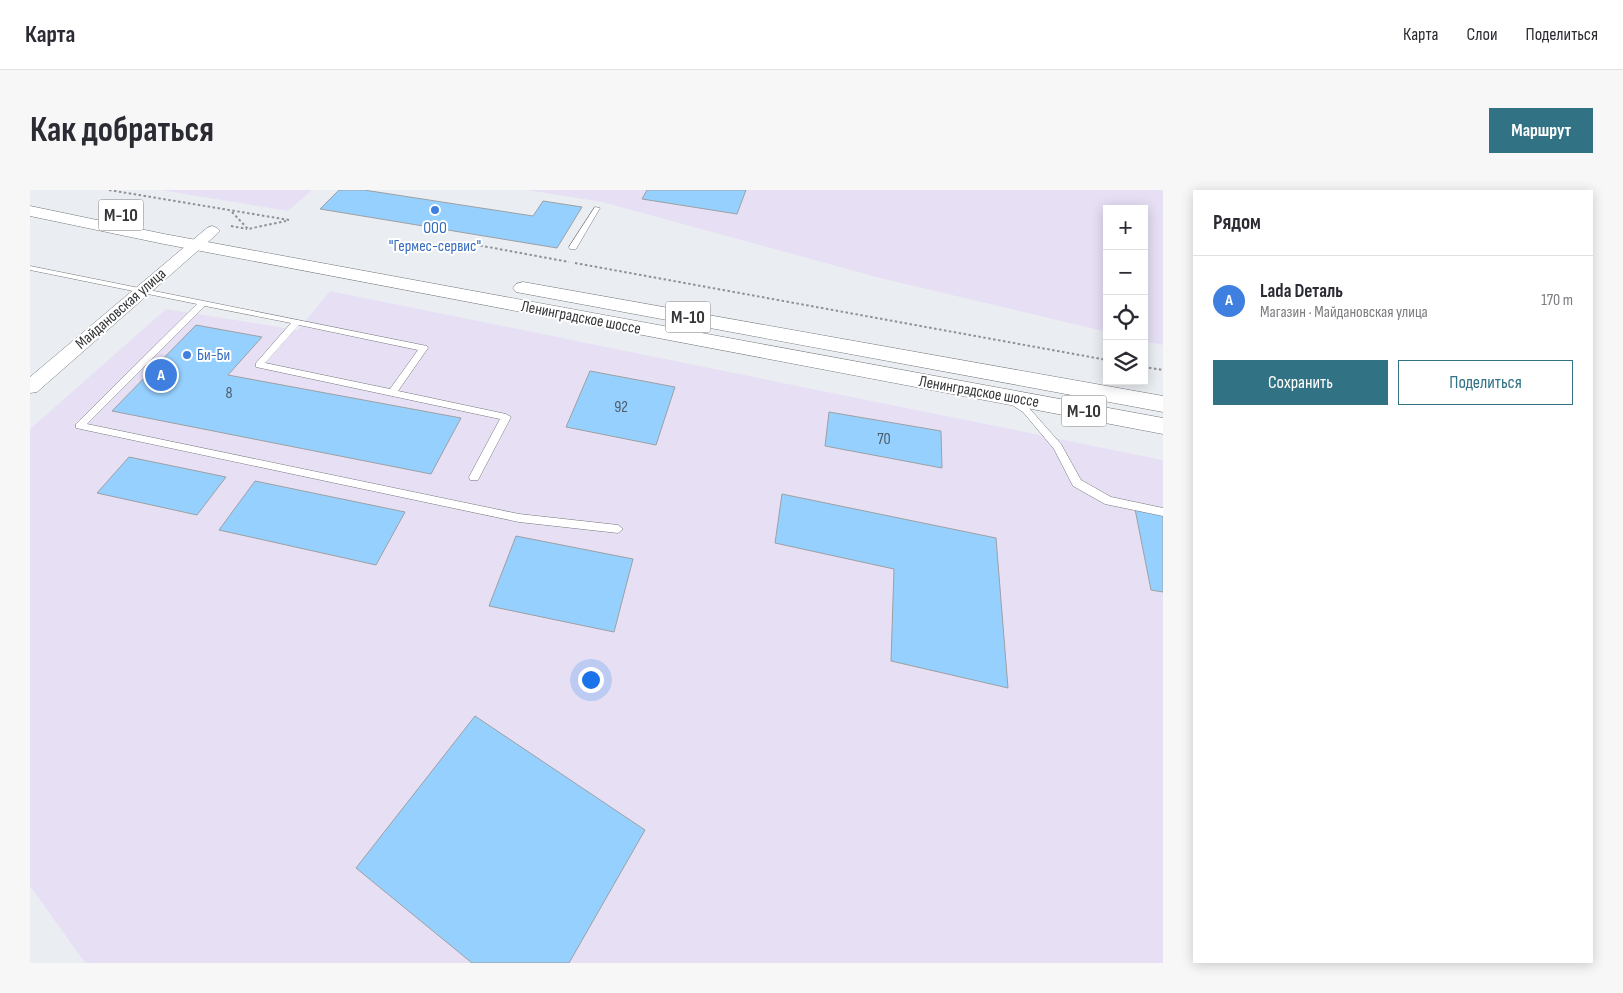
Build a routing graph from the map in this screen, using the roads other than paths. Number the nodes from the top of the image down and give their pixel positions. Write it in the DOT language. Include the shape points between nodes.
graph roads {
  1 [pos="30,199"];
  2 [pos="597,208"];
  3 [pos="30,211"];
  4 [pos="166,222"];
  5 [pos="201,234"];
  6 [pos="573,247"];
  7 [pos="30,268"];
  8 [pos="141,292"];
  9 [pos="202,304"];
  10 [pos="298,322"];
  11 [pos="30,387"];
  12 [pos="392,394"];
  13 [pos="1005,396"];
  14 [pos="1163,404"];
  15 [pos="1163,426"];
  16 [pos="474,477"];
  17 [pos="1163,512"];
  18 [pos="618,529"];
  1 -- 4 [label="highway, М-10"];
  2 -- 6 [label="lane"];
  3 -- 5 [label="highway, Ленинградское шоссе / М-10"];
  5 -- 8 [label="street, Майдановская улица"];
  5 -- 13 [label="highway, Ленинградское шоссе / М-10"];
  5 -- 14 [label="highway, Ленинградское шоссе / М-10"];
  7 -- 8 [label="lane"];
  8 -- 9 [label="lane"];
  8 -- 11 [label="street, Майдановская улица"];
  9 -- 10 [label="lane"];
  9 -- 18 [label="lane" via="79,426 519,518"];
  10 -- 12 [label="lane" via="424,348"];
  10 -- 12 [label="lane" via="259,366"];
  12 -- 16 [label="lane" via="506,417"];
  13 -- 15 [label="highway, Ленинградское шоссе / М-10"];
  13 -- 17 [label="lane" via="1026,410 1058,447 1077,483 1109,501"];
}
